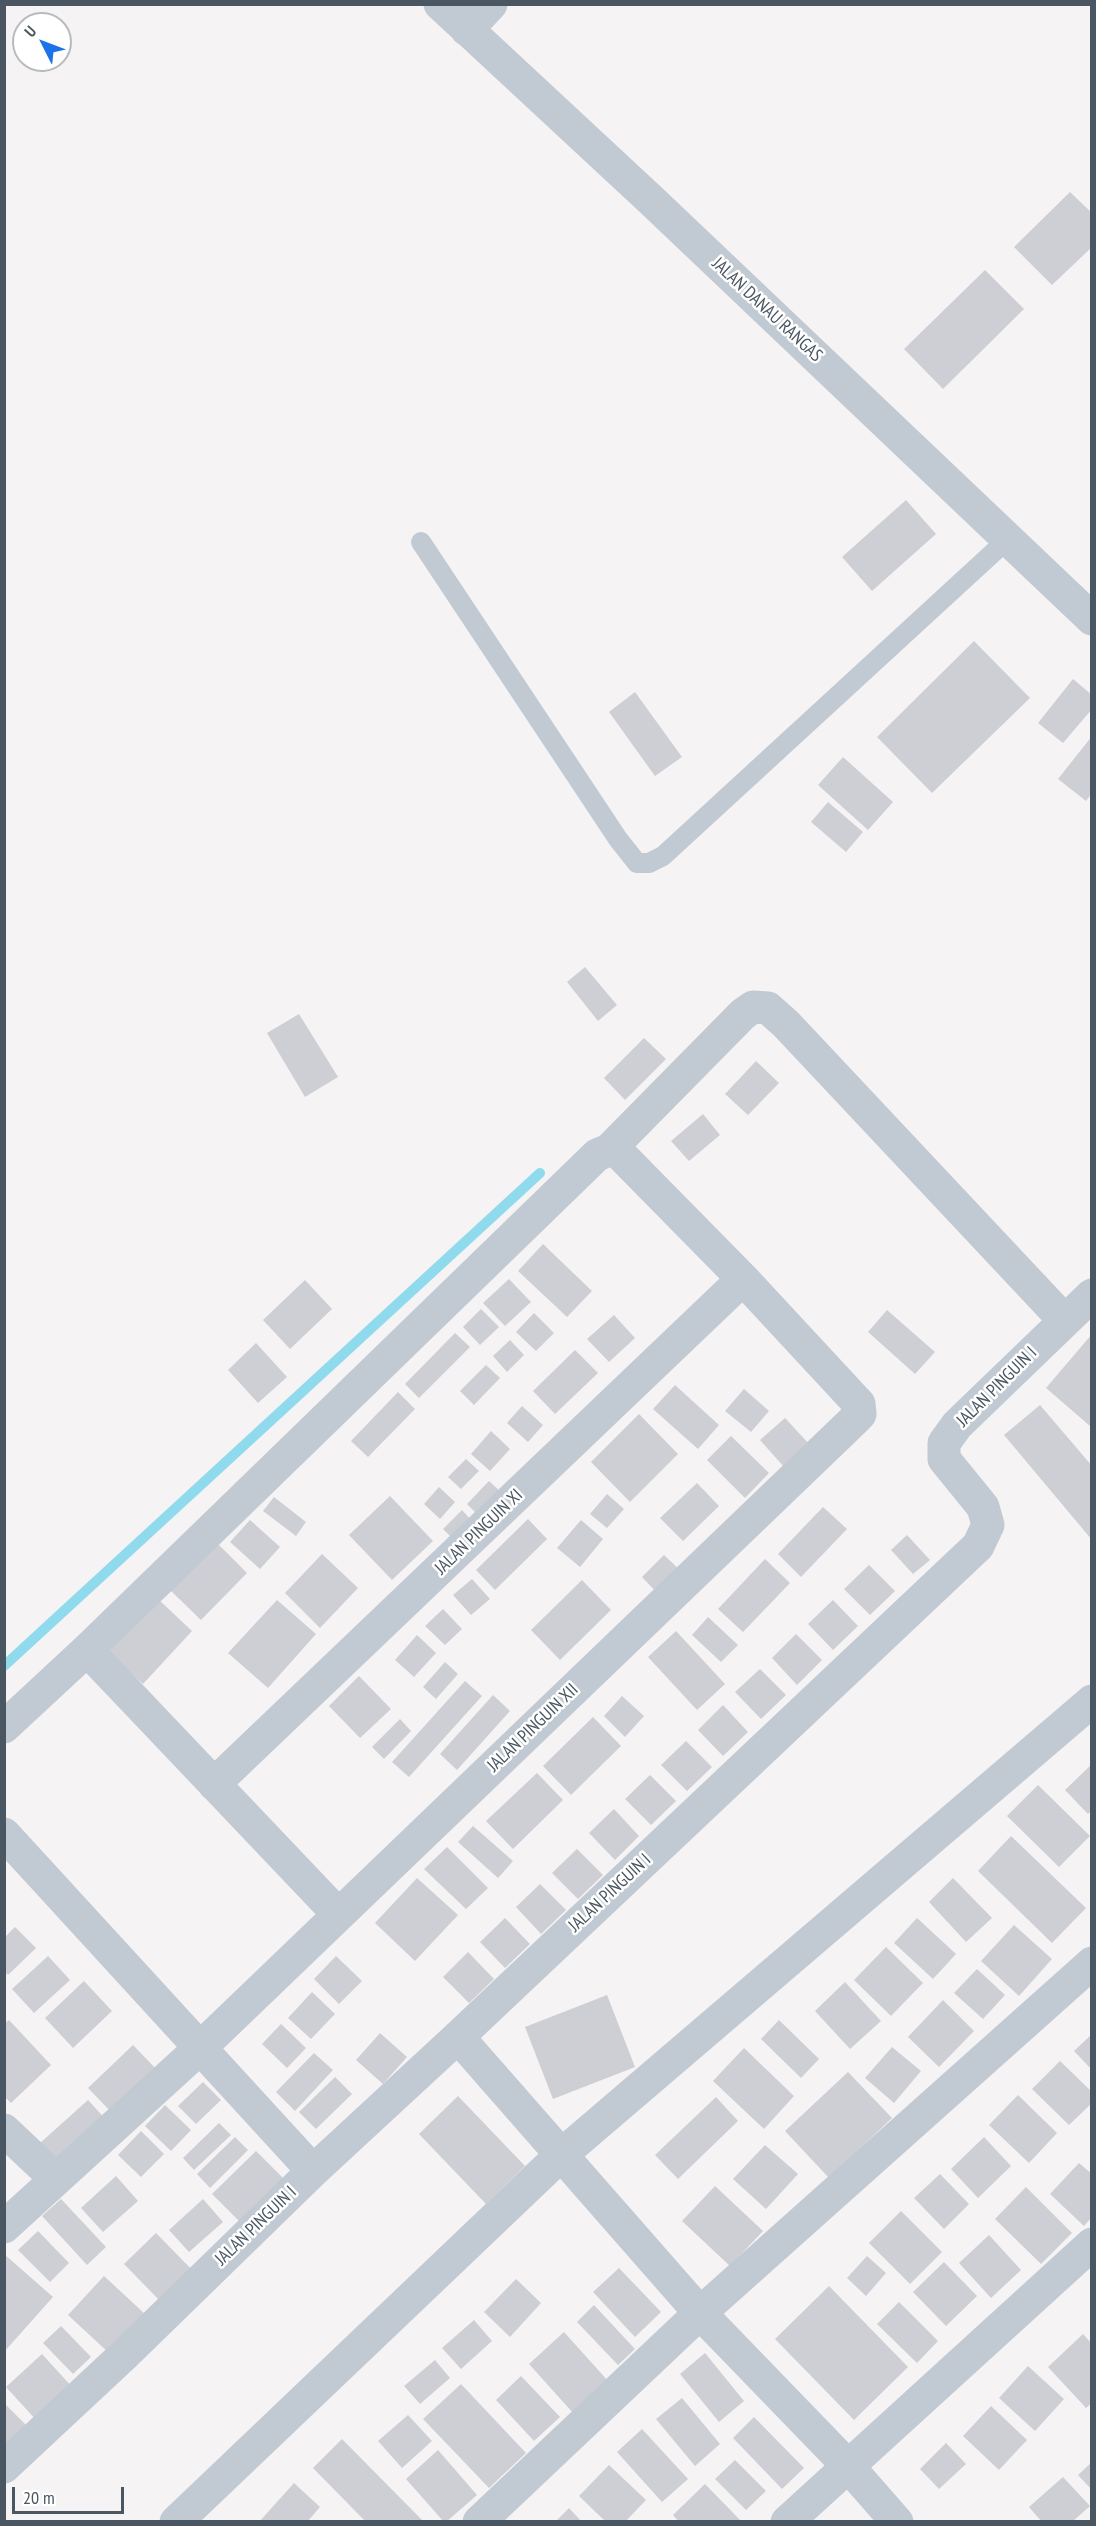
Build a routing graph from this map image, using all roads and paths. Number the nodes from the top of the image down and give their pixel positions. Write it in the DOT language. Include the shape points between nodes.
graph roads {
  1 [pos="440,4"];
  2 [pos="491,4"];
  3 [pos="467,30"];
  4 [pos="1008,538"];
  5 [pos="421,542"];
  6 [pos="1092,619"];
  7 [pos="609,1150"];
  8 [pos="743,1279"];
  9 [pos="1092,1295"];
  10 [pos="1065,1321"];
  11 [pos="87,1650"];
  12 [pos="1092,1701"];
  13 [pos="4,1727"];
  14 [pos="214,1784"];
  15 [pos="4,1834"];
  16 [pos="338,1914"];
  17 [pos="1092,1963"];
  18 [pos="458,2037"];
  19 [pos="199,2049"];
  20 [pos="4,2130"];
  21 [pos="560,2156"];
  22 [pos="313,2171"];
  23 [pos="56,2179"];
  24 [pos="4,2227"];
  25 [pos="1092,2244"];
  26 [pos="700,2313"];
  27 [pos="848,2466"];
  28 [pos="4,2467"];
  29 [pos="176,2522"];
  30 [pos="479,2522"];
  31 [pos="788,2522"];
  32 [pos="897,2522"];
  1 -- 3 [label="street, JALAN DANAU RANGAS"];
  2 -- 3 [label="street"];
  3 -- 4 [label="street, JALAN DANAU RANGAS"];
  4 -- 5 [label="lane" via="663,856 649,864 637,863 618,839"];
  4 -- 6 [label="street, JALAN DANAU RANGAS"];
  7 -- 8 [label="street" via="619,1153"];
  7 -- 10 [label="street" via="743,1014 753,1007 768,1008"];
  7 -- 11 [label="street" via="597,1155"];
  8 -- 14 [label="street, JALAN PINGUIN XI"];
  8 -- 16 [label="street, JALAN PINGUIN XII" via="859,1404 860,1414"];
  9 -- 10 [label="street, JALAN PINGUIN I"];
  10 -- 18 [label="street, JALAN PINGUIN I" via="957,1425 944,1443 944,1459 983,1507 988,1525 978,1546"];
  11 -- 13 [label="street"];
  11 -- 14 [label="street"];
  12 -- 21 [label="street"];
  14 -- 16 [label="street"];
  15 -- 19 [label="street"];
  16 -- 19 [label="street, JALAN PINGUIN XII"];
  17 -- 26 [label="street"];
  18 -- 21 [label="street"];
  18 -- 22 [label="street, JALAN PINGUIN I"];
  19 -- 22 [label="street"];
  19 -- 23 [label="street, JALAN PINGUIN XII"];
  20 -- 23 [label="street"];
  21 -- 26 [label="street"];
  21 -- 29 [label="street"];
  22 -- 28 [label="street, JALAN PINGUIN I"];
  23 -- 24 [label="street, JALAN PINGUIN XII"];
  25 -- 27 [label="street"];
  26 -- 27 [label="street"];
  26 -- 30 [label="street"];
  27 -- 31 [label="street"];
  27 -- 32 [label="street"];
}
